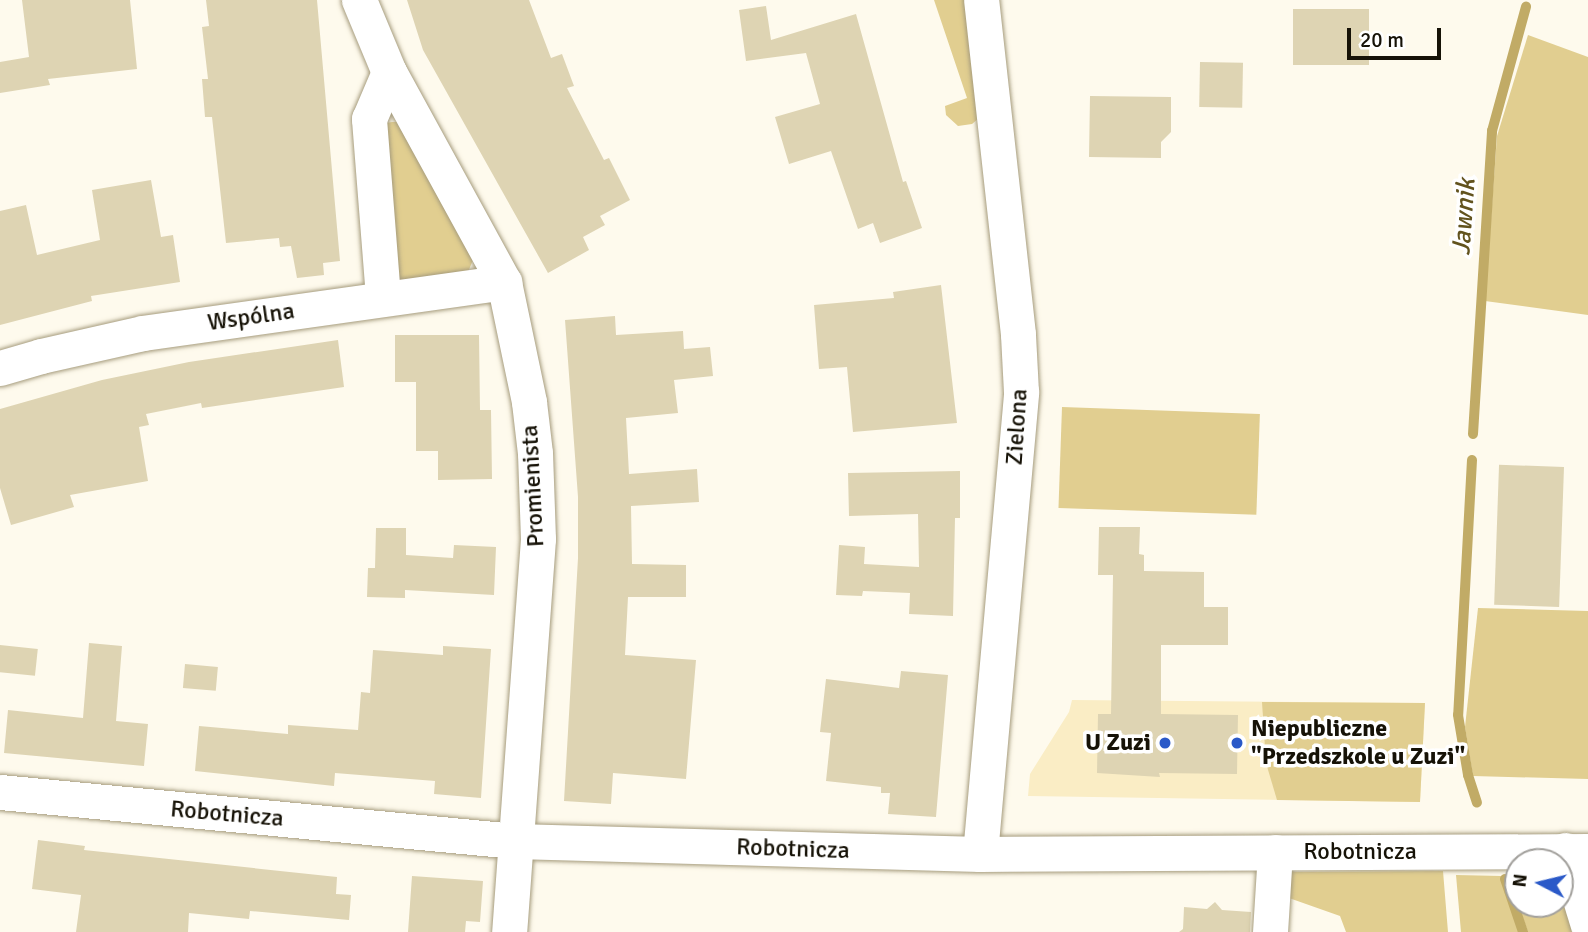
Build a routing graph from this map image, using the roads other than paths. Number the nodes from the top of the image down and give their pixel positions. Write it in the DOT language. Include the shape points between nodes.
graph roads {
  1 [pos="359,0"];
  2 [pos="981,0"];
  3 [pos="389,72"];
  4 [pos="505,282"];
  5 [pos="383,297"];
  6 [pos="0,368"];
  7 [pos="0,792"];
  8 [pos="515,841"];
  9 [pos="1576,850"];
  10 [pos="1275,852"];
  11 [pos="980,854"];
  12 [pos="1588,925"];
  13 [pos="509,932"];
  14 [pos="1270,932"];
  1 -- 3 [label="street, Promienista"];
  2 -- 11 [label="street, Zielona" via="1021,392"];
  3 -- 4 [label="street, Promienista"];
  3 -- 5 [label="street" via="369,119"];
  4 -- 5 [label="street, Wspólna"];
  4 -- 8 [label="street, Promienista" via="529,402 538,539"];
  5 -- 6 [label="street, Wspólna" via="143,333"];
  7 -- 8 [label="street, Robotnicza"];
  8 -- 11 [label="street, Robotnicza"];
  8 -- 13 [label="street, Promienista"];
  9 -- 10 [label="street, Robotnicza"];
  9 -- 12 [label="street"];
  10 -- 11 [label="street, Robotnicza"];
  10 -- 14 [label="street"];
}
